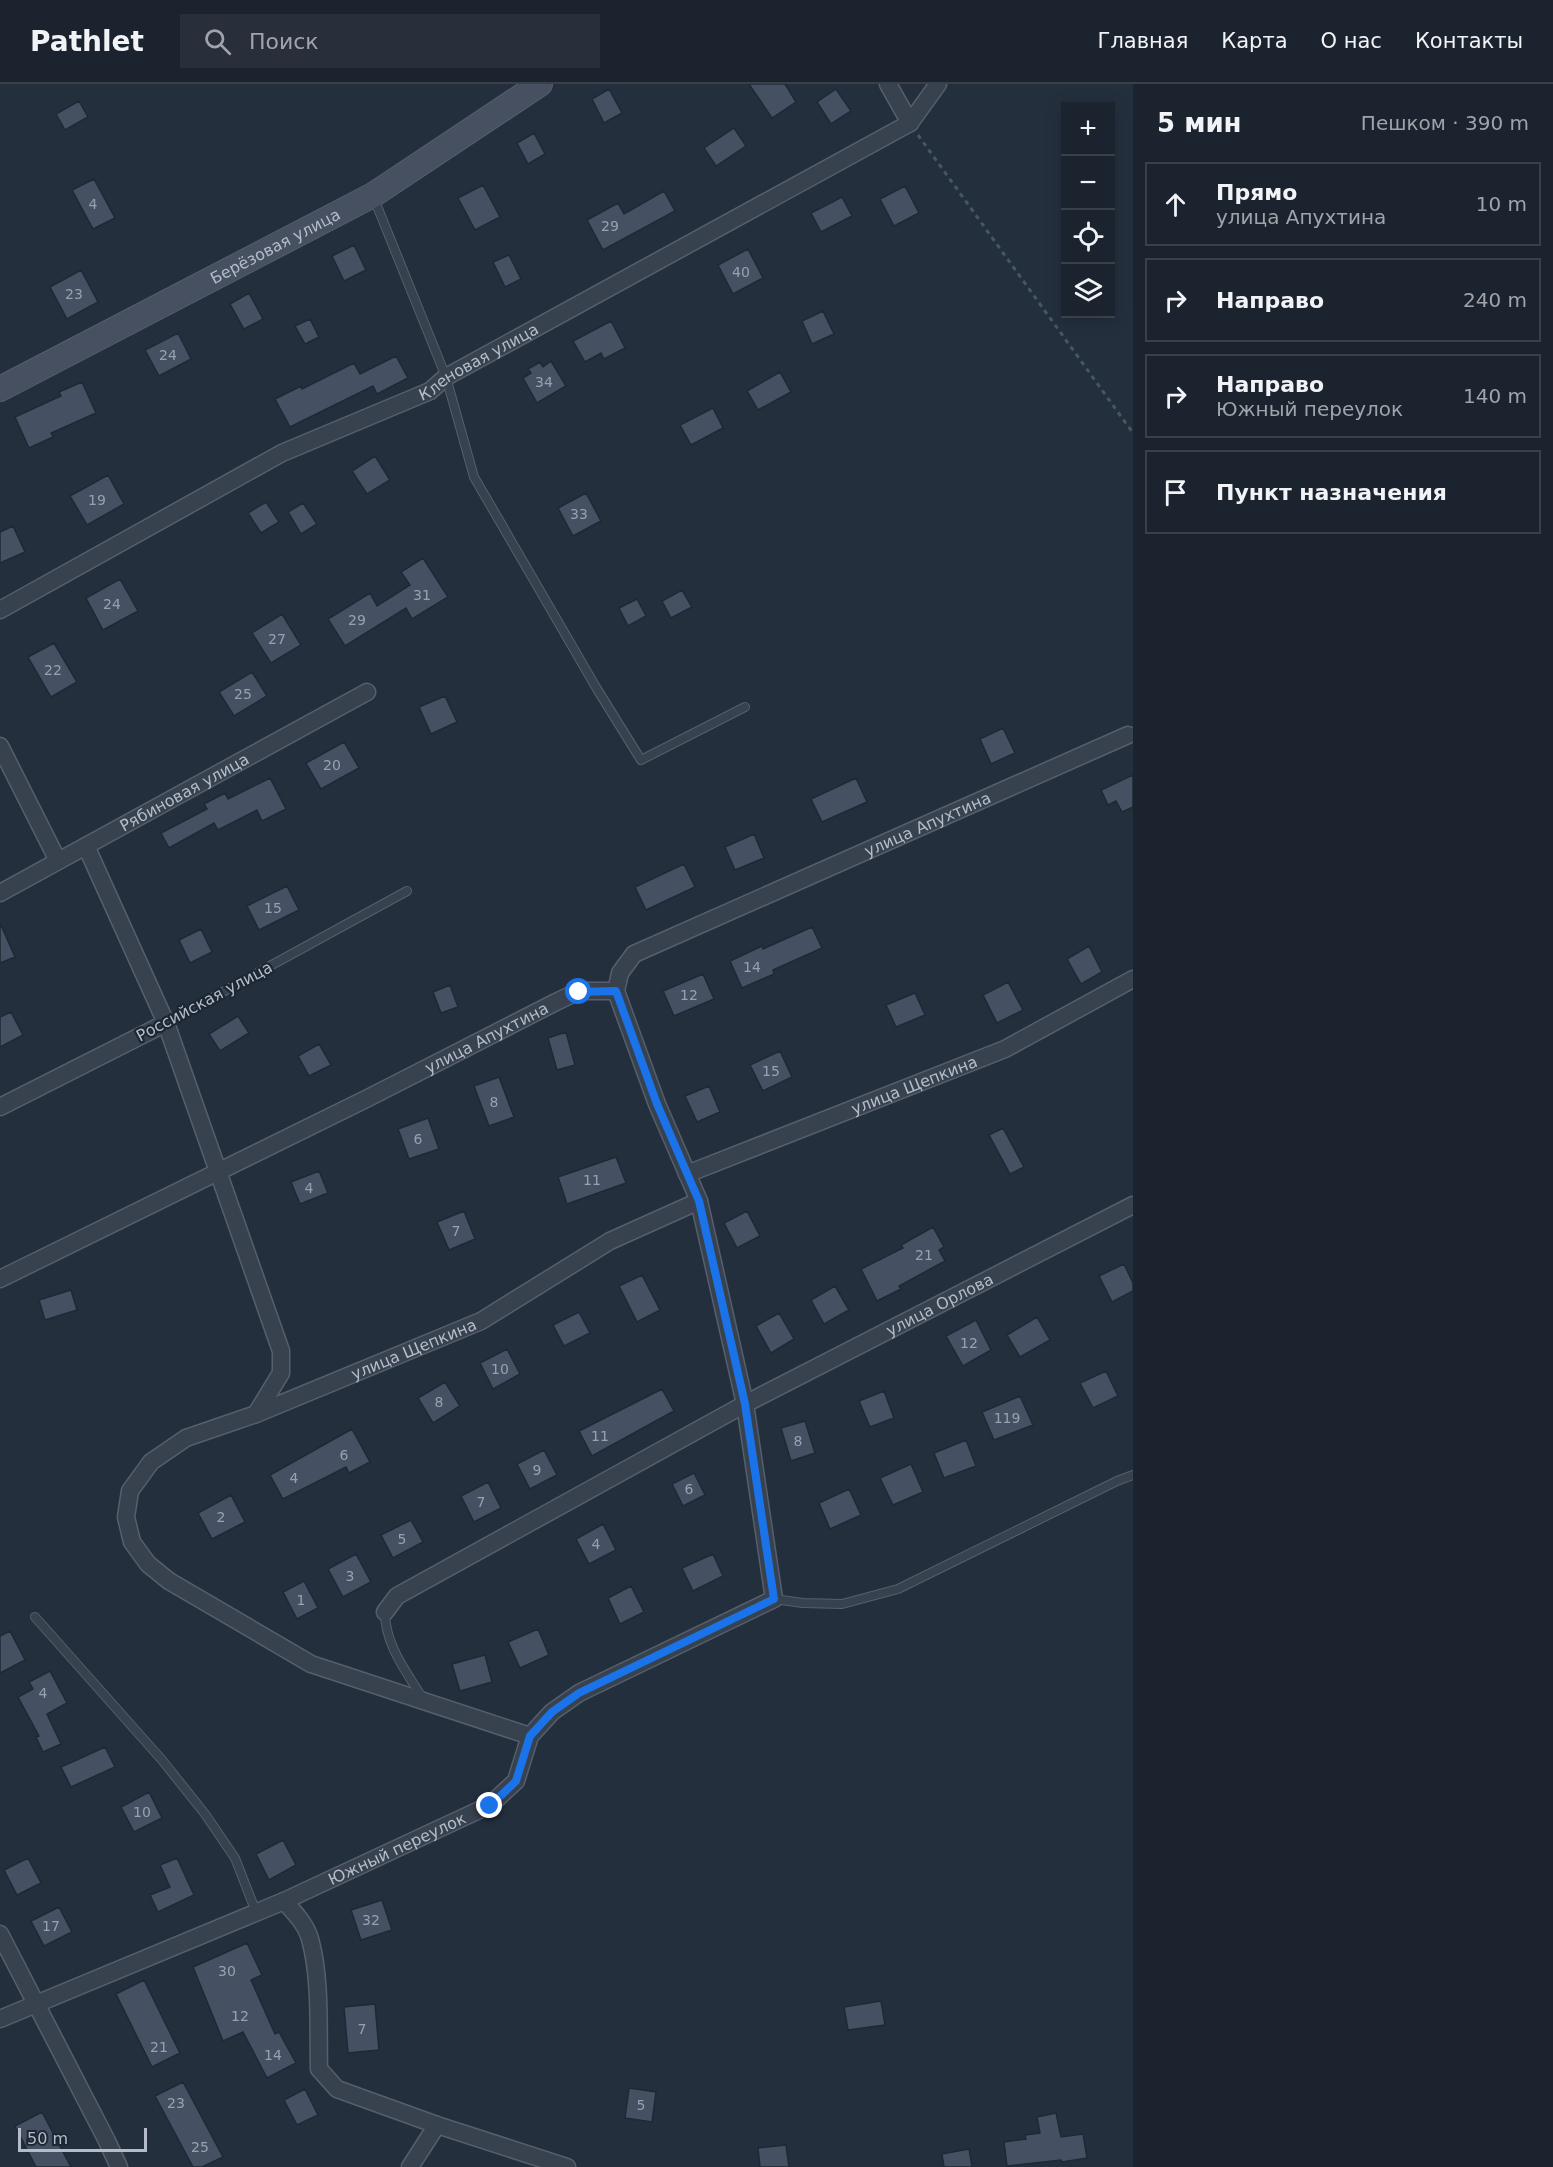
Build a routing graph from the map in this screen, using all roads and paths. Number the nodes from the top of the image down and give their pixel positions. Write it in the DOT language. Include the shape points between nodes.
graph roads {
  1 [pos="540,84"];
  2 [pos="888,84"];
  3 [pos="938,84"];
  4 [pos="910,123"];
  5 [pos="373,195"];
  6 [pos="446,377"];
  7 [pos="0,389"];
  8 [pos="1133,433"];
  9 [pos="0,610"];
  10 [pos="367,692"];
  11 [pos="746,707"];
  12 [pos="1128,735"];
  13 [pos="0,746"];
  14 [pos="87,846"];
  15 [pos="58,861"];
  16 [pos="407,891"];
  17 [pos="0,892"];
  18 [pos="1133,979"];
  19 [pos="616,991"];
  20 [pos="165,1023"];
  21 [pos="0,1107"];
  22 [pos="218,1172"];
  23 [pos="687,1174"];
  24 [pos="699,1201"];
  25 [pos="1133,1205"];
  26 [pos="0,1279"];
  27 [pos="745,1404"];
  28 [pos="256,1414"];
  29 [pos="1133,1475"];
  30 [pos="774,1599"];
  31 [pos="385,1612"];
  32 [pos="35,1617"];
  33 [pos="425,1702"];
  34 [pos="530,1736"];
  35 [pos="284,1901"];
  36 [pos="256,1912"];
  37 [pos="0,1934"];
  38 [pos="36,2004"];
  39 [pos="0,2019"];
  40 [pos="436,2125"];
  41 [pos="118,2167"];
  42 [pos="410,2167"];
  43 [pos="567,2167"];
  1 -- 5 [label="main road, Берёзовая улица"];
  2 -- 4 [label="street"];
  3 -- 4 [label="street, Кленовая улица"];
  4 -- 6 [label="street, Кленовая улица"];
  4 -- 8 [label="path"];
  5 -- 6 [label="lane"];
  5 -- 7 [label="main road, Берёзовая улица"];
  6 -- 9 [label="street, Кленовая улица" via="430,391 282,453"];
  6 -- 11 [label="lane" via="474,477 641,760"];
  10 -- 14 [label="street, Рябиновая улица"];
  12 -- 19 [label="street, улица Апухтина" via="634,954 620,973"];
  13 -- 15 [label="street"];
  14 -- 15 [label="street, Рябиновая улица"];
  14 -- 20 [label="street"];
  15 -- 17 [label="street, Рябиновая улица"];
  16 -- 20 [label="lane, Российская улица"];
  18 -- 23 [label="street, улица Щепкина" via="1005,1049"];
  19 -- 22 [label="street, улица Апухтина" via="579,992 556,1002"];
  19 -- 23 [label="street"];
  20 -- 21 [label="street, Российская улица"];
  20 -- 22 [label="street"];
  22 -- 26 [label="street, улица Апухтина"];
  22 -- 28 [label="street" via="281,1351 281,1373"];
  23 -- 24 [label="street"];
  24 -- 27 [label="street"];
  24 -- 28 [label="street, улица Щепкина" via="610,1241 481,1321"];
  25 -- 27 [label="street, улица Орлова"];
  27 -- 30 [label="street"];
  27 -- 31 [label="street, улица Орлова" via="397,1596"];
  28 -- 33 [label="street, улица Щепкина" via="186,1438 151,1462 130,1491 126,1516 132,1542 148,1564 169,1581 310,1664"];
  29 -- 30 [label="lane" via="898,1589 842,1604"];
  30 -- 34 [label="street, Южный переулок" via="579,1693 552,1712"];
  31 -- 33 [label="lane" via="390,1643"];
  32 -- 36 [label="lane" via="205,1814 235,1858"];
  33 -- 34 [label="street"];
  34 -- 35 [label="street, Южный переулок" via="516,1781 490,1806"];
  35 -- 36 [label="street, Южный переулок"];
  35 -- 40 [label="street" via="310,1938 318,1989 319,2069 338,2089"];
  36 -- 38 [label="street, Южный переулок"];
  37 -- 38 [label="street"];
  38 -- 39 [label="street, Южный переулок"];
  38 -- 41 [label="street"];
  40 -- 42 [label="street"];
  40 -- 43 [label="street"];
}
